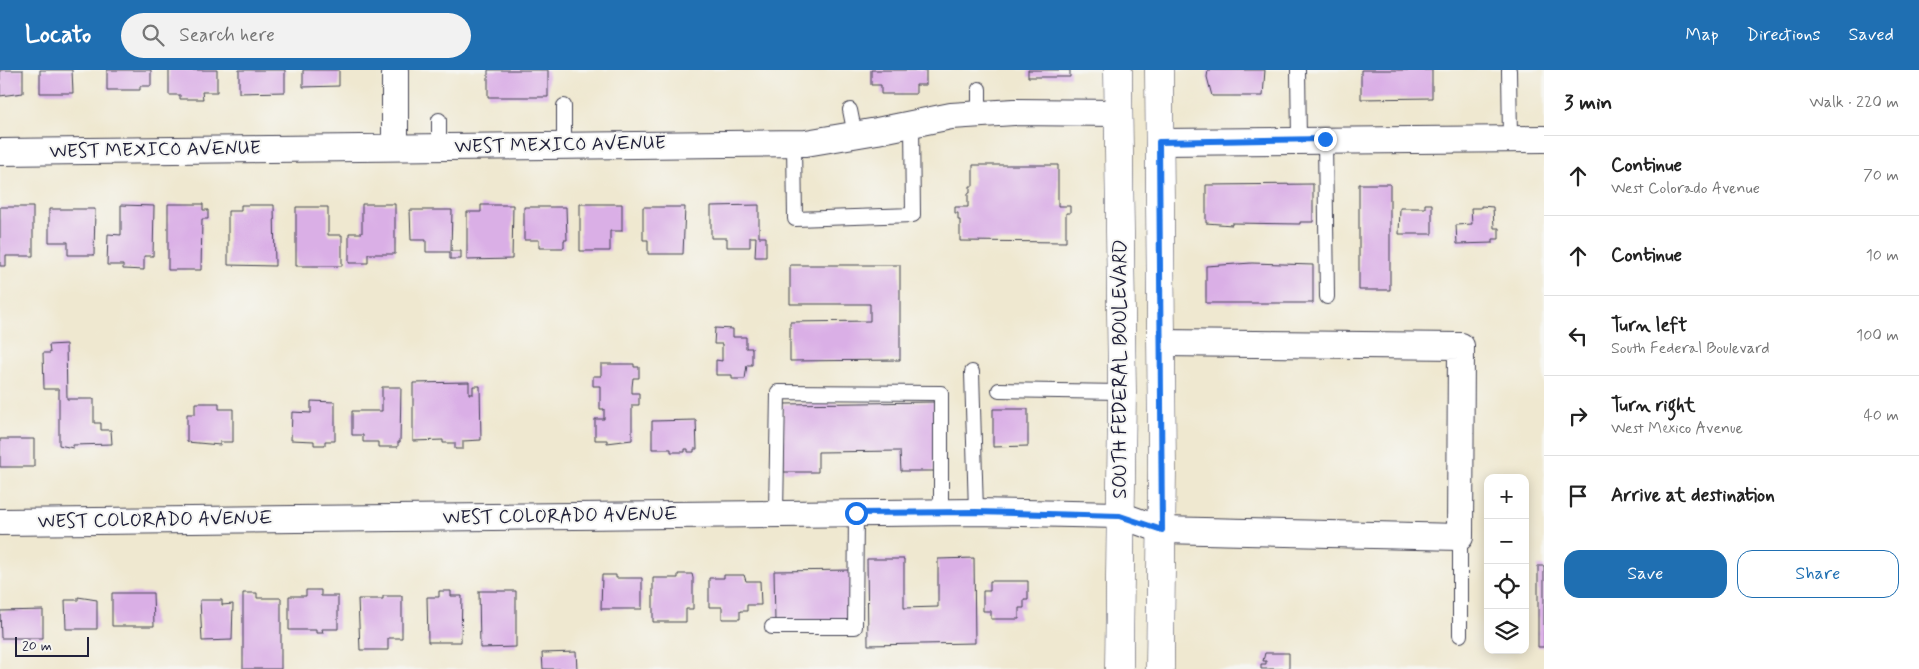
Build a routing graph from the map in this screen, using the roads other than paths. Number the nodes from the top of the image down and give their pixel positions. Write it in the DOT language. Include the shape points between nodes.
graph roads {
  1 [pos="395,70"];
  2 [pos="1118,70"];
  3 [pos="1159,70"];
  4 [pos="1298,70"];
  5 [pos="1509,70"];
  6 [pos="564,106"];
  7 [pos="1118,113"];
  8 [pos="439,120"];
  9 [pos="912,124"];
  10 [pos="1299,139"];
  11 [pos="1325,139"];
  12 [pos="1510,139"];
  13 [pos="1544,139"];
  14 [pos="1159,142"];
  15 [pos="794,143"];
  16 [pos="564,145"];
  17 [pos="439,146"];
  18 [pos="395,147"];
  19 [pos="0,152"];
  20 [pos="1327,297"];
  21 [pos="1161,343"];
  22 [pos="972,372"];
  23 [pos="998,390"];
  24 [pos="1122,392"];
  25 [pos="976,512"];
  26 [pos="856,513"];
  27 [pos="941,513"];
  28 [pos="776,514"];
  29 [pos="1120,516"];
  30 [pos="0,522"];
  31 [pos="1162,530"];
  32 [pos="1460,537"];
  33 [pos="772,627"];
  34 [pos="1460,636"];
  35 [pos="1119,669"];
  36 [pos="1160,669"];
  1 -- 18 [label="street"];
  2 -- 7 [label="main road, SOUTH FEDERAL BOULEVARD"];
  3 -- 14 [label="main road"];
  4 -- 10 [label="lane"];
  5 -- 12 [label="lane"];
  6 -- 16 [label="lane"];
  7 -- 9 [label="street, WEST MEXICO AVENUE" via="979,102 951,116"];
  7 -- 24 [label="main road, SOUTH FEDERAL BOULEVARD"];
  8 -- 17 [label="lane"];
  9 -- 15 [label="street, WEST MEXICO AVENUE" via="853,123"];
  9 -- 15 [label="lane" via="913,215 794,219"];
  10 -- 11 [label="street"];
  10 -- 14 [label="street"];
  11 -- 12 [label="street"];
  11 -- 20 [label="lane"];
  12 -- 13 [label="street"];
  14 -- 21 [label="main road"];
  15 -- 16 [label="street, WEST MEXICO AVENUE"];
  16 -- 17 [label="street, WEST MEXICO AVENUE"];
  17 -- 18 [label="street, WEST MEXICO AVENUE"];
  18 -- 19 [label="street, WEST MEXICO AVENUE"];
  21 -- 31 [label="main road"];
  21 -- 32 [label="street" via="1461,346"];
  22 -- 25 [label="lane"];
  23 -- 24 [label="lane"];
  24 -- 29 [label="main road, SOUTH FEDERAL BOULEVARD"];
  25 -- 27 [label="street, WEST COLORADO AVENUE"];
  25 -- 29 [label="street, WEST COLORADO AVENUE"];
  26 -- 27 [label="street, WEST COLORADO AVENUE"];
  26 -- 28 [label="street, WEST COLORADO AVENUE"];
  26 -- 33 [label="lane" via="855,627"];
  27 -- 28 [label="lane" via="941,392 778,392"];
  28 -- 30 [label="street, WEST COLORADO AVENUE"];
  29 -- 31 [label="street, WEST COLORADO AVENUE"];
  29 -- 35 [label="main road, SOUTH FEDERAL BOULEVARD"];
  31 -- 32 [label="street, WEST COLORADO AVENUE"];
  31 -- 36 [label="main road"];
  32 -- 34 [label="lane"];
}
